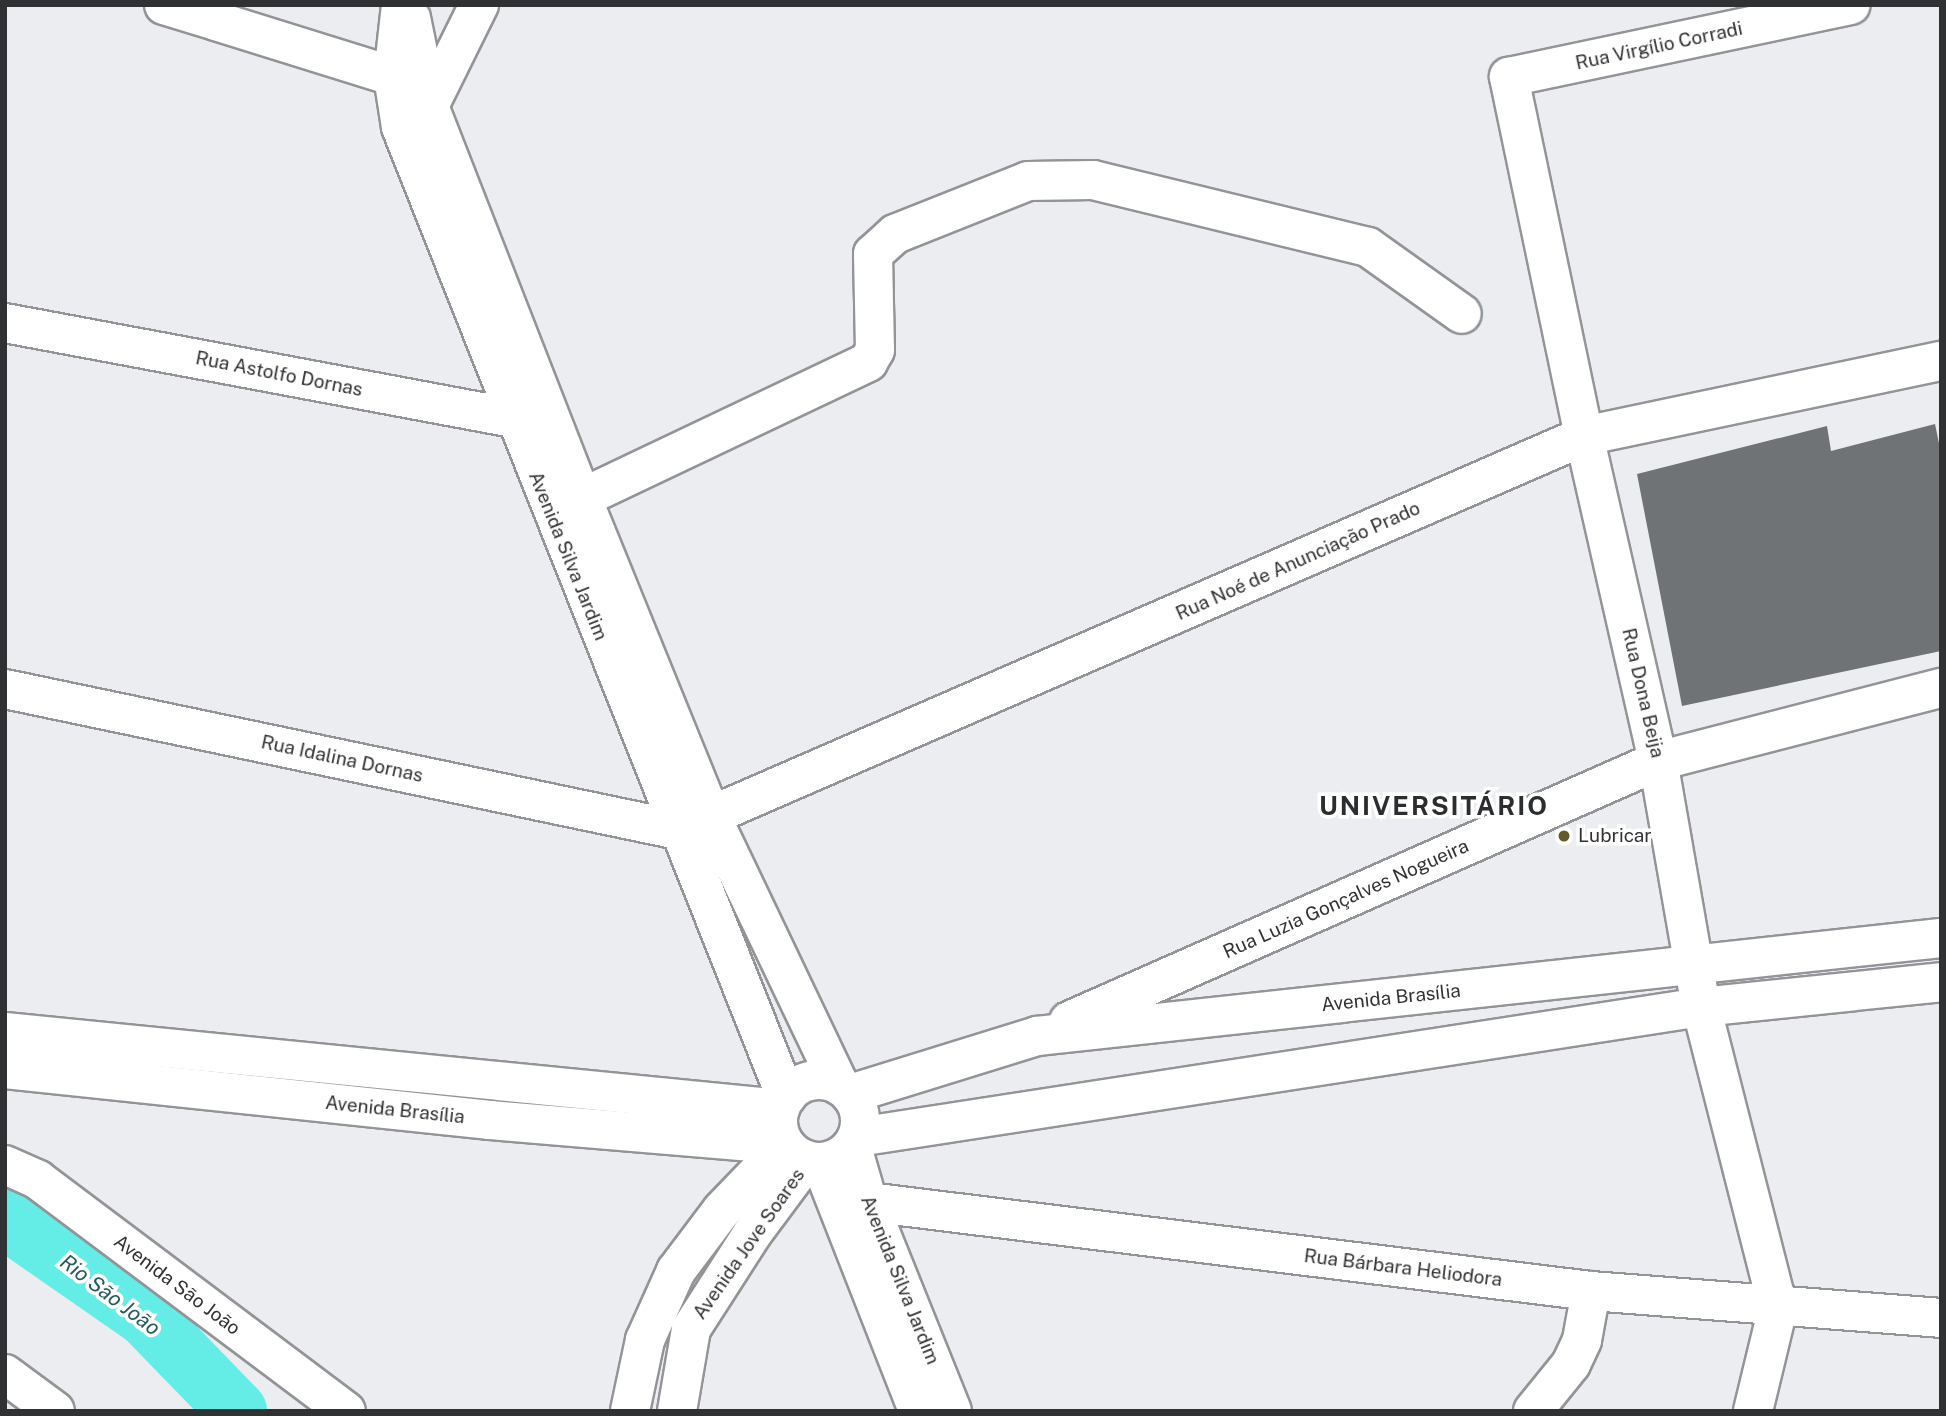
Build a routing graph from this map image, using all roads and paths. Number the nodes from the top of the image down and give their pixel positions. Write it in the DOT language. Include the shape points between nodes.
graph roads {
  1 [pos="164,5"];
  2 [pos="401,5"];
  3 [pos="408,5"];
  4 [pos="479,5"];
  5 [pos="1851,5"];
  6 [pos="211,13"];
  7 [pos="393,76"];
  8 [pos="1509,77"];
  9 [pos="429,106"];
  10 [pos="1462,314"];
  11 [pos="5,323"];
  12 [pos="1941,362"];
  13 [pos="513,418"];
  14 [pos="554,426"];
  15 [pos="1584,436"];
  16 [pos="582,498"];
  17 [pos="1941,688"];
  18 [pos="5,689"];
  19 [pos="1658,761"];
  20 [pos="695,824"];
  21 [pos="1941,938"];
  22 [pos="1693,965"];
  23 [pos="1941,982"];
  24 [pos="1701,1007"];
  25 [pos="5,1032"];
  26 [pos="1037,1036"];
  27 [pos="5,1069"];
  28 [pos="494,1080"];
  29 [pos="845,1090"];
  30 [pos="491,1120"];
  31 [pos="810,1138"];
  32 [pos="5,1165"];
  33 [pos="867,1202"];
  34 [pos="1591,1292"];
  35 [pos="1778,1308"];
  36 [pos="1941,1318"];
  37 [pos="5,1374"];
  38 [pos="55,1411"];
  39 [pos="346,1411"];
  40 [pos="630,1411"];
  41 [pos="677,1411"];
  42 [pos="918,1411"];
  43 [pos="952,1411"];
  44 [pos="1533,1411"];
  45 [pos="1753,1411"];
  1 -- 6 [label="main road"];
  2 -- 7 [label="main road, Avenida Silva Jardim"];
  3 -- 9 [label="main road, Avenida Silva Jardim"];
  4 -- 9 [label="main road"];
  5 -- 8 [label="main road, Rua Virgílio Corradi"];
  6 -- 7 [label="main road"];
  7 -- 13 [label="main road, Avenida Silva Jardim" via="401,127"];
  8 -- 15 [label="main road, Rua Dona Beija"];
  9 -- 14 [label="main road, Avenida Silva Jardim"];
  10 -- 16 [label="main road" via="1368,247 1093,180 1028,181 895,234 873,254 875,350 867,362"];
  11 -- 13 [label="main road, Rua Astolfo Dornas"];
  12 -- 15 [label="main road, Rua Noé de Anunciação Prado"];
  13 -- 14 [label="main road, Rua Astolfo Dornas"];
  13 -- 20 [label="main road, Avenida Silva Jardim"];
  14 -- 16 [label="main road, Avenida Silva Jardim"];
  15 -- 19 [label="main road, Rua Dona Beija"];
  15 -- 20 [label="main road, Rua Noé de Anunciação Prado"];
  16 -- 20 [label="main road, Avenida Silva Jardim"];
  17 -- 19 [label="main road, Rua Luzia Gonçalves Nogueira"];
  18 -- 20 [label="main road, Rua Idalina Dornas"];
  19 -- 22 [label="main road, Rua Dona Beija"];
  19 -- 26 [label="main road, Rua Luzia Gonçalves Nogueira"];
  20 -- 29 [label="main road, Avenida Silva Jardim"];
  20 -- 31 [label="main road, Avenida Silva Jardim"];
  21 -- 22 [label="main road, Avenida Brasília"];
  22 -- 24 [label="main road, Rua Dona Beija"];
  22 -- 26 [label="main road, Avenida Brasília"];
  23 -- 24 [label="main road, Avenida Brasília"];
  24 -- 31 [label="main road, Avenida Brasília"];
  24 -- 35 [label="main road, Rua Dona Beija"];
  25 -- 28 [label="main road, Avenida Brasília"];
  26 -- 29 [label="main road, Avenida Brasília"];
  27 -- 30 [label="main road, Avenida Brasília"];
  28 -- 30 [label="main road"];
  28 -- 31 [label="main road, Avenida Brasília"];
  29 -- 31 [label="main road, Avenida Silva Jardim" via="860,1114"];
  29 -- 31 [label="main road" via="805,1083"];
  30 -- 31 [label="main road, Avenida Brasília"];
  31 -- 33 [label="main road, Avenida Silva Jardim"];
  31 -- 40 [label="main road, Avenida Jove Soares" via="768,1161 722,1210 676,1271 645,1340"];
  31 -- 41 [label="main road, Avenida Jove Soares" via="691,1329"];
  31 -- 42 [label="main road, Avenida Silva Jardim"];
  32 -- 39 [label="main road, Avenida São João" via="38,1180"];
  33 -- 34 [label="main road, Rua Bárbara Heliodora"];
  33 -- 43 [label="main road, Avenida Silva Jardim"];
  34 -- 35 [label="main road, Rua Bárbara Heliodora"];
  34 -- 44 [label="main road" via="1582,1340 1571,1364"];
  35 -- 36 [label="main road, Rua Bárbara Heliodora"];
  35 -- 45 [label="main road"];
  37 -- 38 [label="main road"];
}
